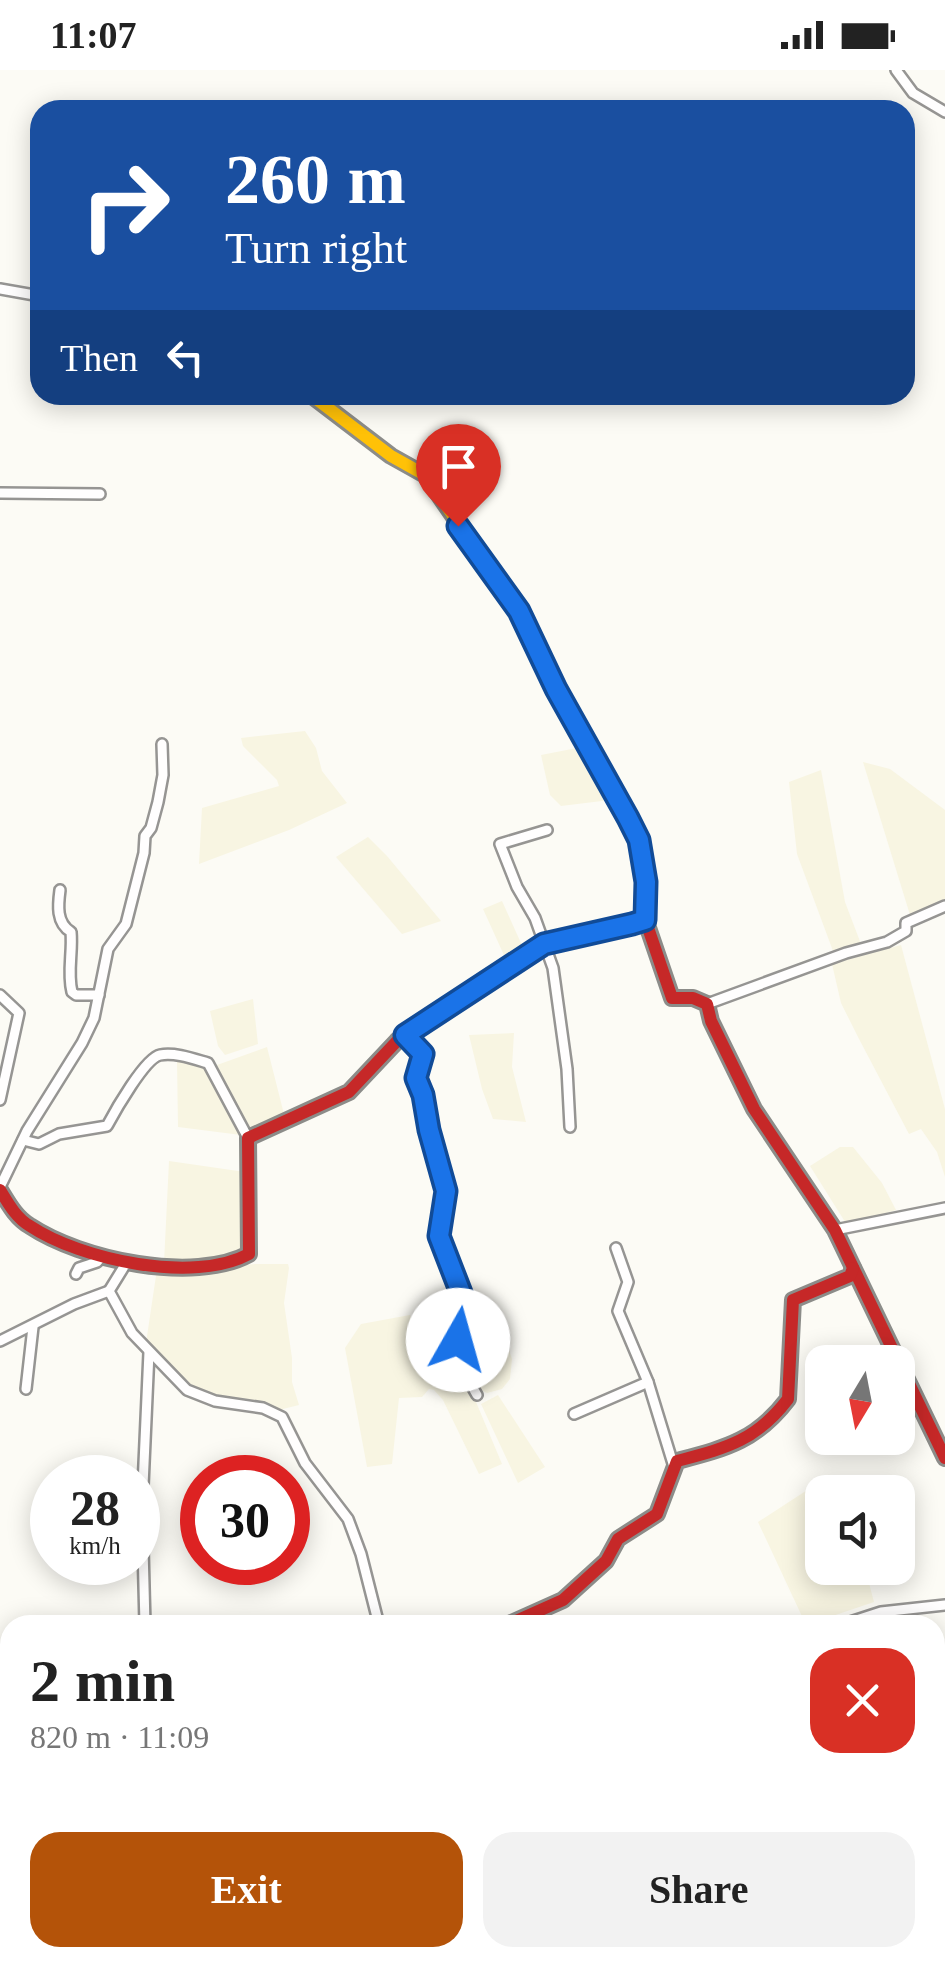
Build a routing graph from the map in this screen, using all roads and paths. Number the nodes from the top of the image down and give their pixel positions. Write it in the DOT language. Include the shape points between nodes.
graph roads {
  1 [pos="896,70"];
  2 [pos="945,112"];
  3 [pos="0,290"];
  4 [pos="30,294"];
  5 [pos="324,405"];
  6 [pos="0,493"];
  7 [pos="100,494"];
  8 [pos="162,744"];
  9 [pos="547,830"];
  10 [pos="60,890"];
  11 [pos="945,906"];
  12 [pos="645,920"];
  13 [pos="544,944"];
  14 [pos="0,995"];
  15 [pos="99,995"];
  16 [pos="707,1004"];
  17 [pos="405,1035"];
  18 [pos="0,1100"];
  19 [pos="570,1127"];
  20 [pos="248,1138"];
  21 [pos="23,1140"];
  22 [pos="0,1189"];
  23 [pos="945,1208"];
  24 [pos="835,1230"];
  25 [pos="616,1248"];
  26 [pos="102,1256"];
  27 [pos="131,1262"];
  28 [pos="853,1268"];
  29 [pos="76,1274"];
  30 [pos="109,1290"];
  31 [pos="33,1327"];
  32 [pos="0,1341"];
  33 [pos="149,1352"];
  34 [pos="648,1382"];
  35 [pos="26,1389"];
  36 [pos="477,1395"];
  37 [pos="574,1414"];
  38 [pos="945,1458"];
  39 [pos="676,1472"];
  40 [pos="945,1605"];
  41 [pos="145,1615"];
  42 [pos="376,1615"];
  43 [pos="529,1615"];
  44 [pos="871,1615"];
  1 -- 2 [label="street" via="913,93"];
  3 -- 4 [label="street"];
  5 -- 12 [label="street" via="425,475 508,593 639,840"];
  6 -- 7 [label="street"];
  8 -- 15 [label="street" via="158,802 126,924 108,949"];
  9 -- 13 [label="street" via="500,844"];
  10 -- 15 [label="street" via="60,920 72,939 72,992"];
  11 -- 16 [label="street" via="912,919 888,942"];
  12 -- 13 [label="street"];
  12 -- 16 [label="street" via="672,998"];
  13 -- 17 [label="street"];
  13 -- 19 [label="street" via="557,991"];
  14 -- 18 [label="street" via="19,1012"];
  15 -- 21 [label="street" via="82,1043"];
  16 -- 24 [label="street" via="754,1108"];
  17 -- 20 [label="street" via="350,1092"];
  17 -- 36 [label="street" via="423,1054 416,1078 446,1191 439,1236 468,1311 458,1351"];
  20 -- 21 [label="street" via="208,1063 162,1054 127,1088 106,1126 39,1144"];
  20 -- 27 [label="street" via="246,1257 201,1268"];
  21 -- 22 [label="street"];
  22 -- 26 [label="street" via="32,1228"];
  23 -- 24 [label="street"];
  24 -- 28 [label="street"];
  25 -- 34 [label="street" via="628,1282 618,1311"];
  26 -- 27 [label="street"];
  26 -- 29 [label="street"];
  27 -- 30 [label="street"];
  28 -- 38 [label="street"];
  28 -- 39 [label="street" via="850,1276 793,1300 786,1405 737,1444 682,1457"];
  30 -- 31 [label="street"];
  30 -- 33 [label="street"];
  31 -- 32 [label="street"];
  31 -- 35 [label="street"];
  33 -- 41 [label="street"];
  33 -- 42 [label="street" via="194,1394 282,1418 305,1463 348,1519"];
  34 -- 37 [label="street"];
  34 -- 39 [label="street"];
  39 -- 43 [label="street" via="654,1518 618,1538 606,1561 562,1600"];
  40 -- 44 [label="street"];
}
